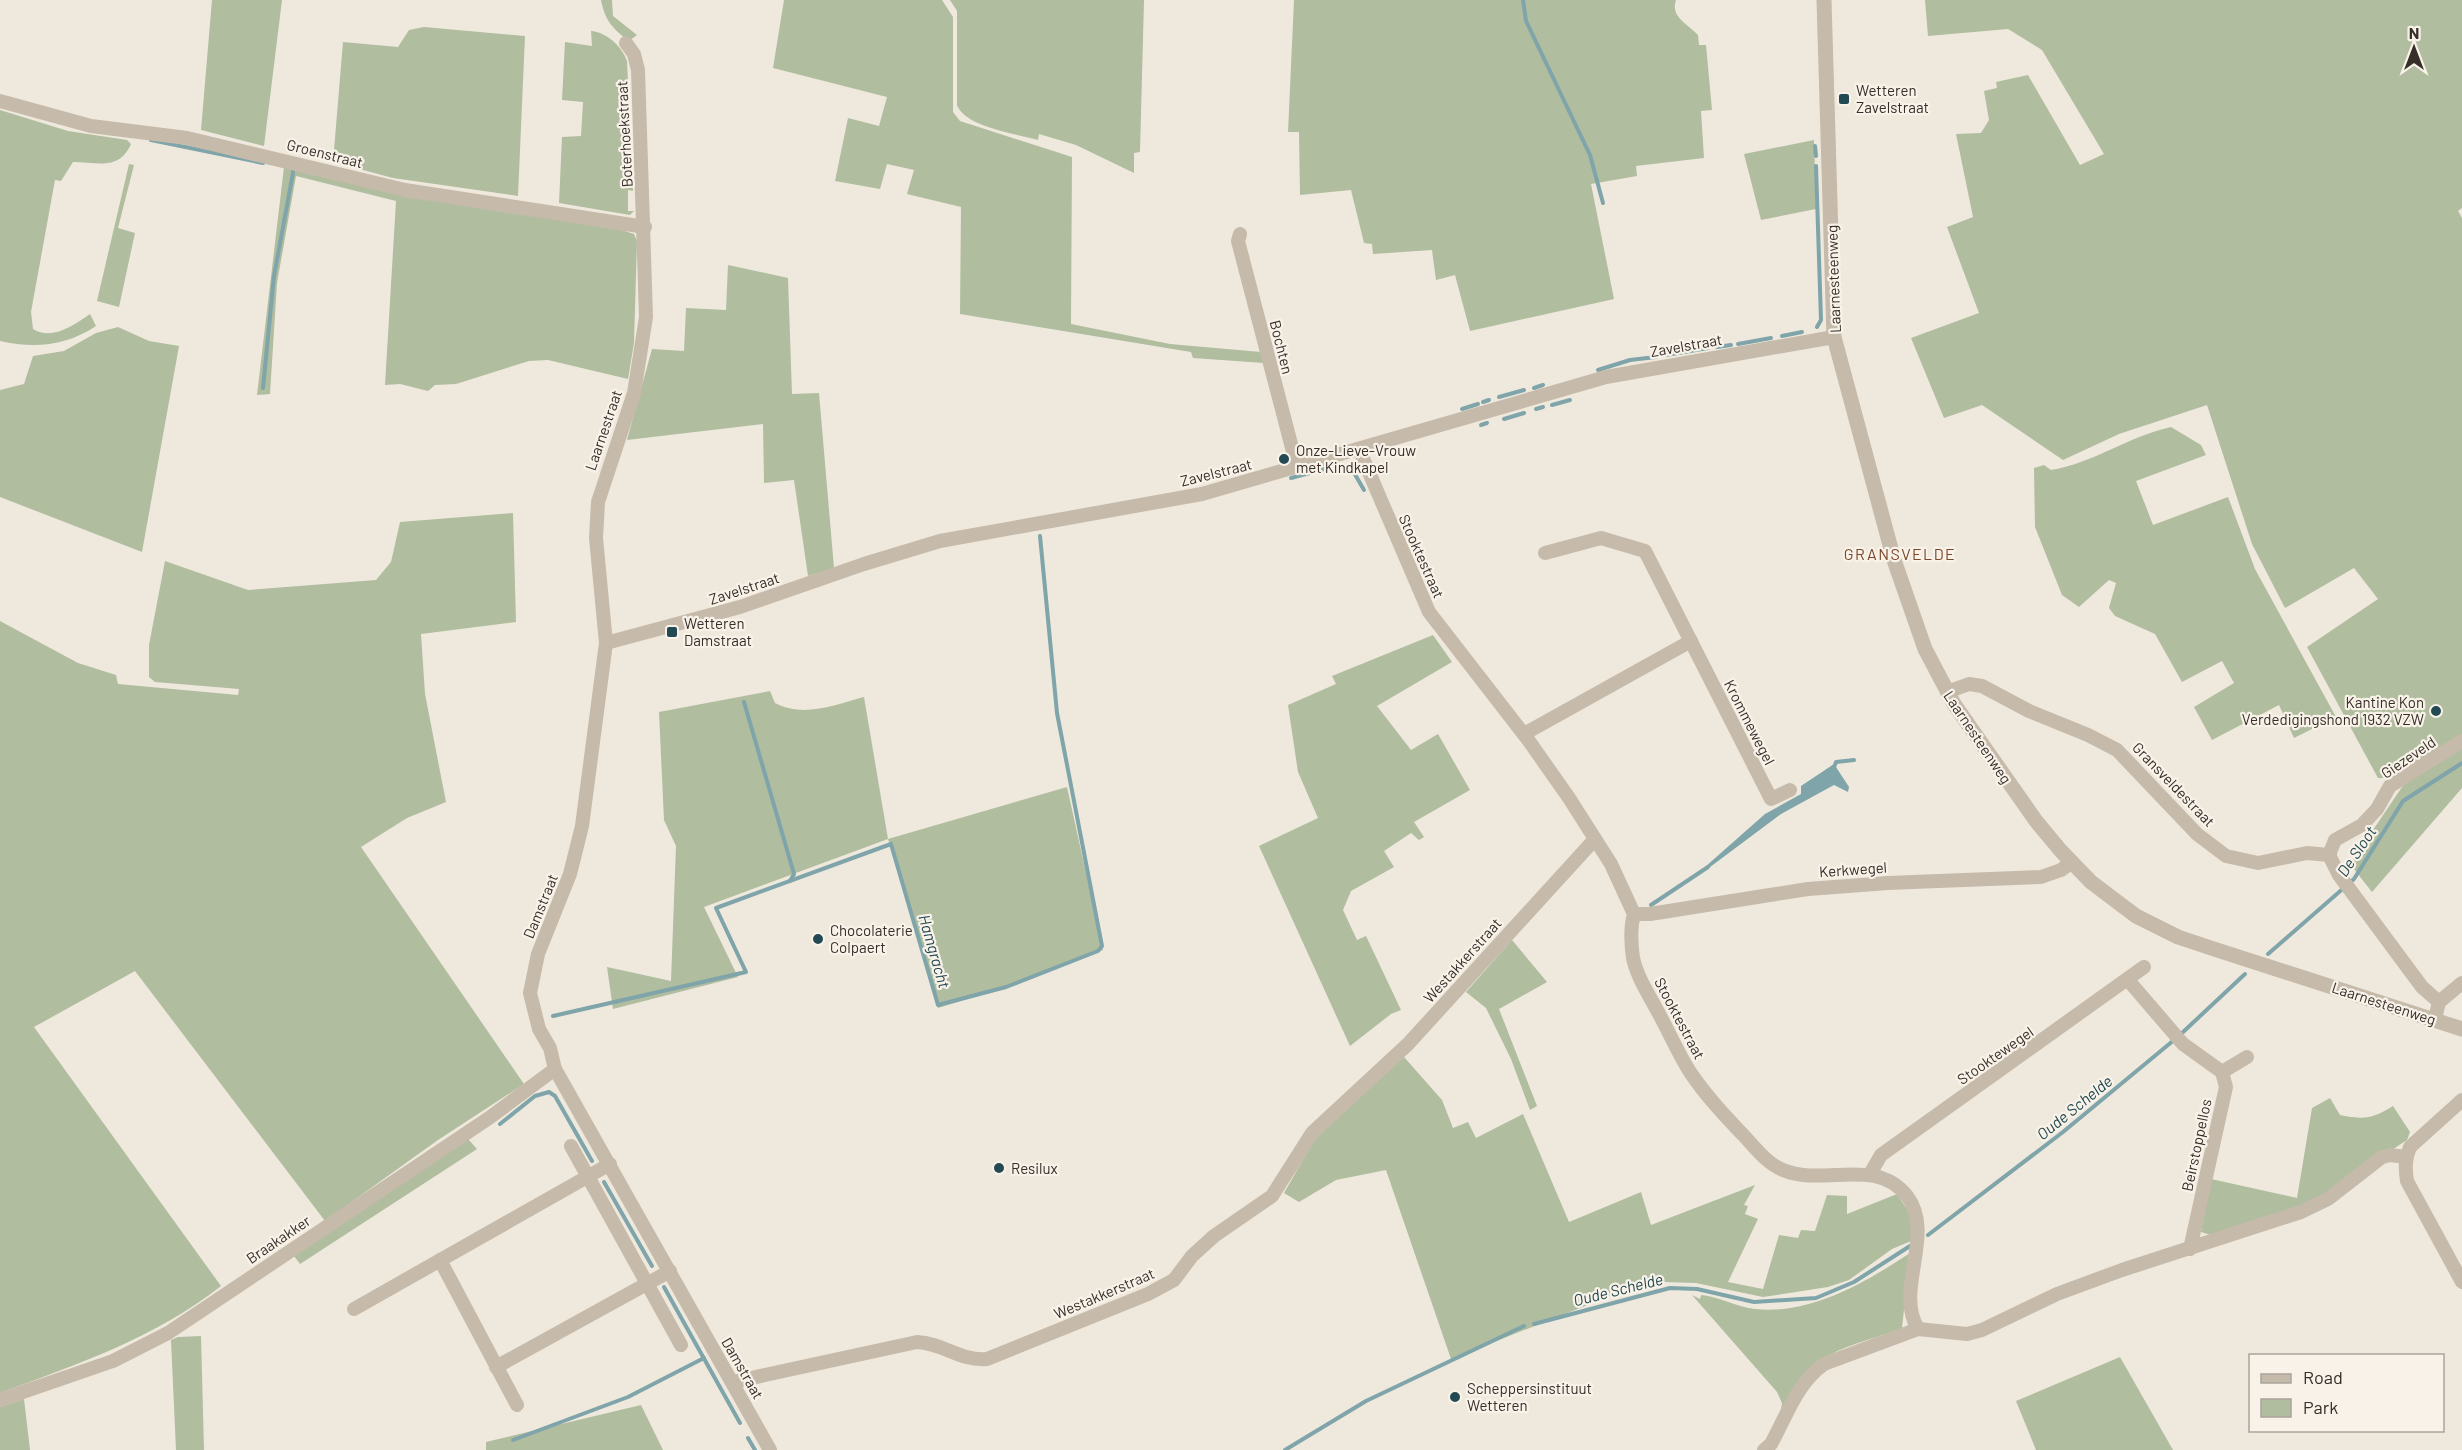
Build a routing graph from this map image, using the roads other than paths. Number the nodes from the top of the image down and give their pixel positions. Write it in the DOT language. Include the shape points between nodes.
graph roads {
  1 [pos="1824,0"];
  2 [pos="626,43"];
  3 [pos="0,102"];
  4 [pos="645,227"];
  5 [pos="1240,234"];
  6 [pos="1834,337"];
  7 [pos="1359,449"];
  8 [pos="1297,467"];
  9 [pos="1545,553"];
  10 [pos="1691,641"];
  11 [pos="606,643"];
  12 [pos="1947,692"];
  13 [pos="1524,734"];
  14 [pos="2462,741"];
  15 [pos="1790,790"];
  16 [pos="1595,839"];
  17 [pos="2329,855"];
  18 [pos="2072,862"];
  19 [pos="1634,914"];
  20 [pos="2144,967"];
  21 [pos="2128,980"];
  22 [pos="2462,983"];
  23 [pos="2439,1002"];
  24 [pos="2435,1019"];
  25 [pos="2462,1029"];
  26 [pos="2247,1057"];
  27 [pos="555,1069"];
  28 [pos="2222,1072"];
  29 [pos="2462,1100"];
  30 [pos="571,1146"];
  31 [pos="2406,1157"];
  32 [pos="610,1164"];
  33 [pos="1870,1174"];
  34 [pos="588,1176"];
  35 [pos="2190,1249"];
  36 [pos="440,1260"];
  37 [pos="670,1271"];
  38 [pos="2462,1282"];
  39 [pos="648,1283"];
  40 [pos="354,1309"];
  41 [pos="1918,1329"];
  42 [pos="681,1346"];
  43 [pos="496,1367"];
  44 [pos="733,1382"];
  45 [pos="0,1400"];
  46 [pos="517,1405"];
  47 [pos="770,1450"];
  48 [pos="1764,1450"];
  1 -- 6 [label="street, Laarnesteenweg"];
  2 -- 4 [label="street, Boterhoekstraat" via="638,70"];
  3 -- 4 [label="street, Groenstraat" via="92,126 187,138 405,190"];
  4 -- 11 [label="street, Laarnestraat" via="647,291 643,348 634,393 600,489 596,518"];
  5 -- 8 [label="street, Bochten" via="1238,241"];
  6 -- 7 [label="street, Zavelstraat" via="1606,377"];
  6 -- 12 [label="street, Laarnesteenweg" via="1894,560 1925,649"];
  7 -- 8 [label="street, Zavelstraat"];
  7 -- 13 [label="street, Stooktestraat" via="1429,612"];
  8 -- 11 [label="street, Zavelstraat" via="1202,494 940,541 740,607"];
  9 -- 10 [label="street, Krommewegel" via="1601,538 1645,551"];
  10 -- 13 [label="street"];
  10 -- 15 [label="street, Krommewegel" via="1771,799"];
  11 -- 27 [label="street, Damstraat" via="577,851 538,954 530,993"];
  12 -- 17 [label="street, Gransveldestraat" via="1969,684 1982,686 2117,750 2197,834 2226,856 2258,863 2307,853"];
  12 -- 18 [label="street, Laarnesteenweg" via="2036,821"];
  13 -- 16 [label="street, Stooktestraat"];
  14 -- 17 [label="street, Giezeveld" via="2390,786 2377,809 2362,825 2335,840"];
  16 -- 19 [label="street, Stooktestraat"];
  16 -- 44 [label="street, Westakkerstraat" via="1408,1044 1312,1133 1272,1196 1214,1236 1174,1280 987,1359 971,1360 917,1342"];
  17 -- 23 [label="street" via="2352,893 2422,987"];
  18 -- 19 [label="street, Kerkwegel" via="2041,877 1808,889"];
  18 -- 24 [label="street, Laarnesteenweg" via="2091,882 2136,916 2178,937"];
  19 -- 33 [label="street, Stooktestraat" via="1630,926 1633,958 1640,978 1690,1072 1724,1114 1781,1170 1798,1176"];
  20 -- 21 [label="street, Stooktewegel"];
  21 -- 28 [label="street" via="2184,1044"];
  21 -- 33 [label="street, Stooktewegel" via="1881,1155"];
  22 -- 23 [label="street"];
  23 -- 24 [label="street"];
  24 -- 25 [label="street, Laarnesteenweg"];
  26 -- 28 [label="street"];
  27 -- 32 [label="street, Damstraat"];
  27 -- 45 [label="street, Braakakker" via="489,1119 168,1333 113,1360"];
  28 -- 35 [label="street, Beirstoppellos" via="2226,1087"];
  29 -- 31 [label="street" via="2419,1138"];
  30 -- 34 [label="street"];
  31 -- 35 [label="street" via="2382,1157 2328,1199 2301,1212"];
  31 -- 38 [label="street" via="2407,1181"];
  32 -- 34 [label="street"];
  32 -- 37 [label="street, Damstraat"];
  33 -- 41 [label="street, Stooktestraat" via="1889,1181 1907,1196 1915,1211 1910,1310"];
  34 -- 36 [label="street"];
  34 -- 39 [label="street"];
  35 -- 41 [label="street" via="2057,1294 1982,1330 1967,1334"];
  36 -- 40 [label="street"];
  36 -- 43 [label="street"];
  37 -- 39 [label="street"];
  37 -- 44 [label="street, Damstraat"];
  39 -- 42 [label="street"];
  39 -- 43 [label="street"];
  41 -- 48 [label="street" via="1824,1364 1811,1373"];
  43 -- 46 [label="street"];
  44 -- 47 [label="street, Damstraat"];
}
